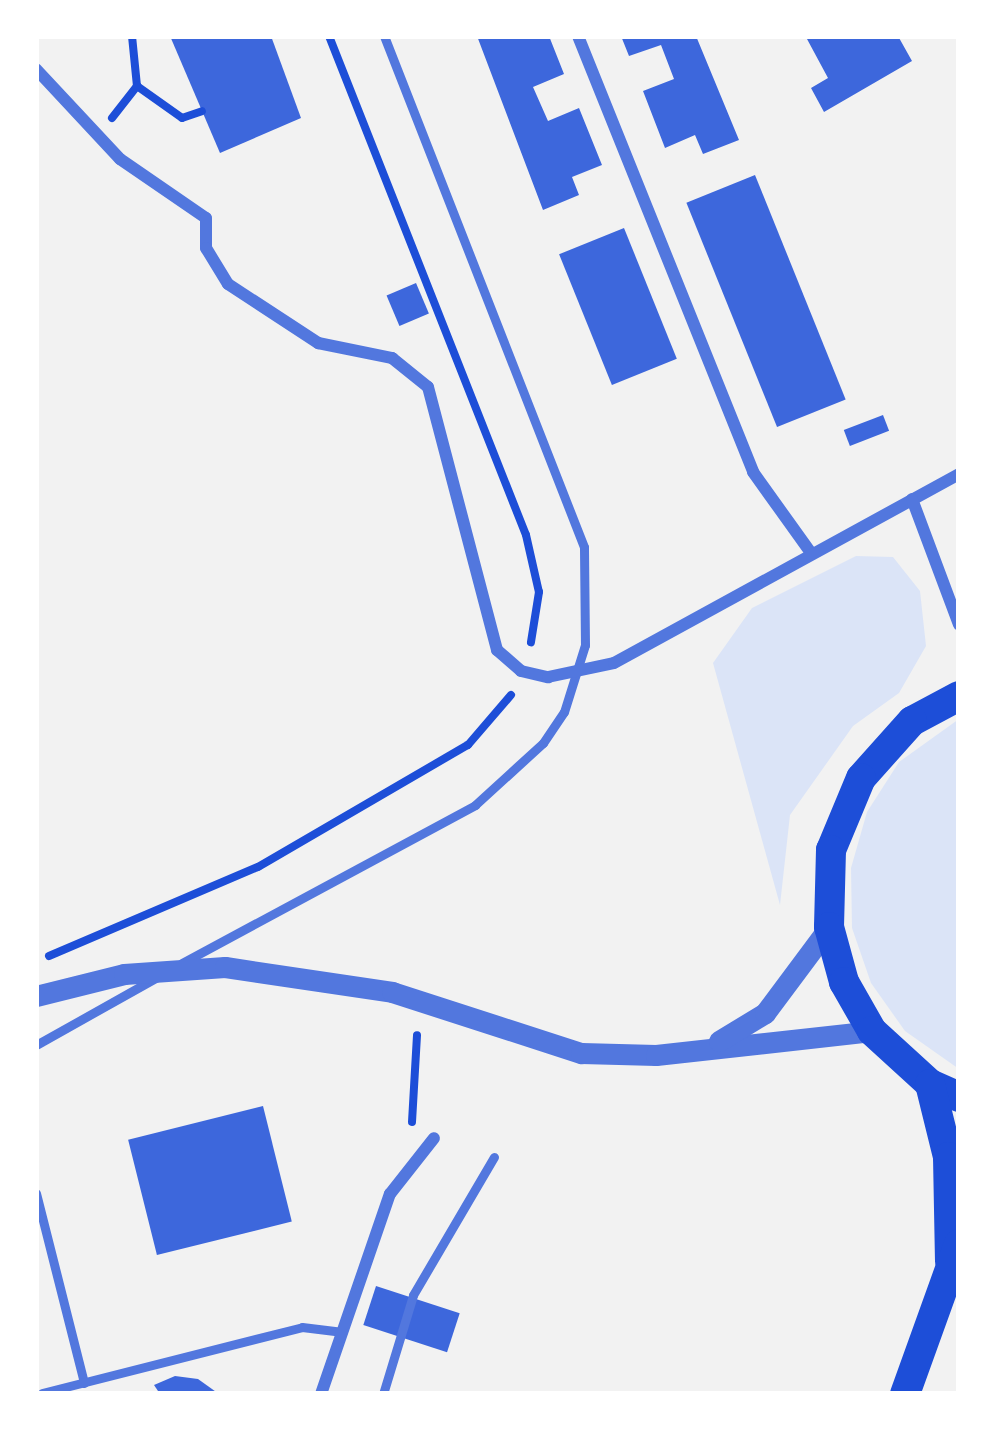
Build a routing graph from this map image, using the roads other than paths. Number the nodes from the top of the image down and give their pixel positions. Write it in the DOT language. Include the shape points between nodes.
graph roads {
  1 [pos="384,36"];
  2 [pos="578,36"];
  3 [pos="36,69"];
  4 [pos="959,474"];
  5 [pos="912,499"];
  6 [pos="811,553"];
  7 [pos="959,625"];
  8 [pos="579,671"];
  9 [pos="959,696"];
  10 [pos="829,927"];
  11 [pos="167,971"];
  12 [pos="36,996"];
  13 [pos="872,1031"];
  14 [pos="36,1045"];
  15 [pos="713,1046"];
  16 [pos="930,1084"];
  17 [pos="959,1097"];
  18 [pos="434,1138"];
  19 [pos="494,1157"];
  20 [pos="36,1193"];
  21 [pos="955,1253"];
  22 [pos="341,1332"];
  23 [pos="84,1383"];
  24 [pos="905,1390"];
  25 [pos="42,1393"];
  26 [pos="321,1394"];
  27 [pos="383,1394"];
  1 -- 8 [label="lane" via="584,547 590,585"];
  2 -- 6 [label="street" via="753,472"];
  3 -- 8 [label="street" via="120,160 206,218 206,248 228,284 318,343 392,358 428,387 496,650 520,671"];
  4 -- 5 [label="street"];
  5 -- 6 [label="street"];
  5 -- 7 [label="street"];
  6 -- 8 [label="street" via="614,662"];
  8 -- 11 [label="lane" via="543,743 475,805"];
  9 -- 10 [label="main road" via="912,721 861,778 831,850"];
  10 -- 13 [label="main road" via="844,982"];
  10 -- 15 [label="street" via="765,1013"];
  11 -- 12 [label="street"];
  11 -- 14 [label="lane"];
  11 -- 15 [label="street" via="224,967 347,983 581,1053"];
  13 -- 15 [label="street"];
  13 -- 16 [label="main road"];
  16 -- 17 [label="main road"];
  16 -- 21 [label="main road" via="948,1157"];
  18 -- 22 [label="street" via="390,1194"];
  19 -- 27 [label="lane" via="413,1295"];
  20 -- 23 [label="lane"];
  21 -- 24 [label="main road"];
  22 -- 23 [label="lane" via="302,1327"];
  22 -- 26 [label="street"];
  23 -- 25 [label="lane"];
}
